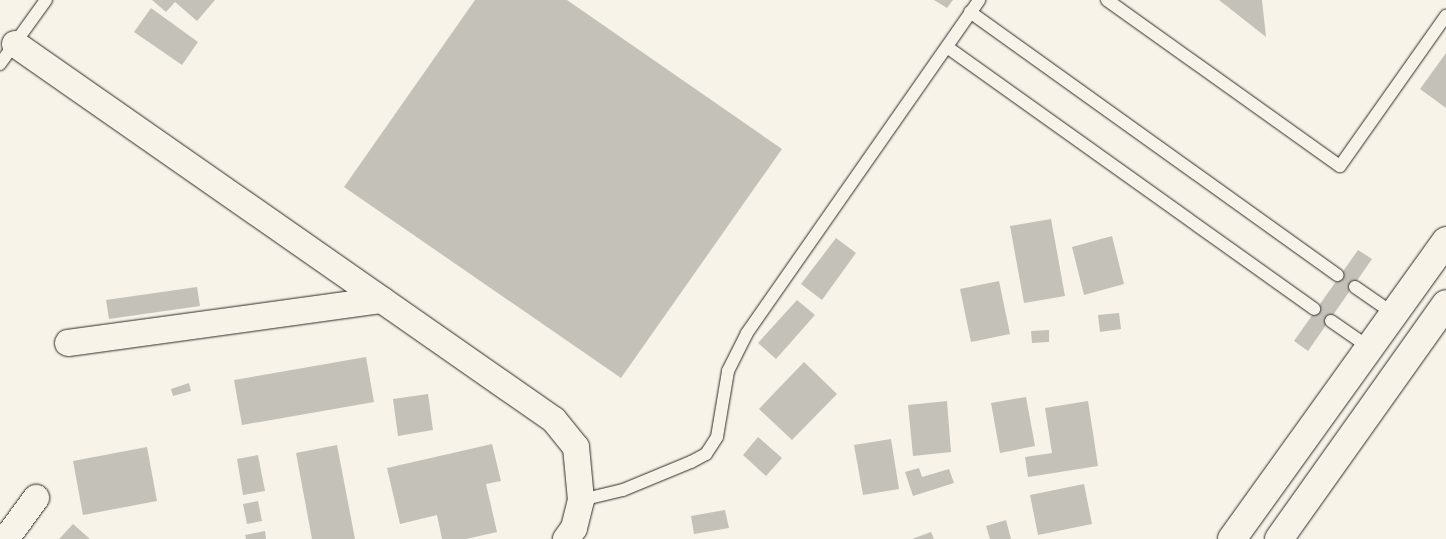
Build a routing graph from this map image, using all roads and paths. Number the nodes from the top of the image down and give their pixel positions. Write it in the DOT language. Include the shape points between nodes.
graph roads {
  1 [pos="46,0"];
  2 [pos="979,0"];
  3 [pos="1107,0"];
  4 [pos="970,12"];
  5 [pos="1446,16"];
  6 [pos="947,47"];
  7 [pos="7,54"];
  8 [pos="1446,241"];
  9 [pos="1338,275"];
  10 [pos="1355,287"];
  11 [pos="382,300"];
  12 [pos="1446,304"];
  13 [pos="1314,309"];
  14 [pos="1394,314"];
  15 [pos="1331,322"];
  16 [pos="68,343"];
  17 [pos="1370,348"];
  18 [pos="36,498"];
  19 [pos="581,500"];
  20 [pos="6,539"];
  21 [pos="566,539"];
  22 [pos="1232,539"];
  23 [pos="1280,539"];
  1 -- 7 [label="lane"];
  2 -- 4 [label="lane"];
  3 -- 5 [label="lane" via="1340,166"];
  4 -- 6 [label="lane"];
  4 -- 9 [label="lane"];
  6 -- 13 [label="lane"];
  6 -- 19 [label="lane" via="747,333 728,371 716,437 706,454 623,490"];
  7 -- 11 [label="street"];
  8 -- 14 [label="street"];
  10 -- 14 [label="lane"];
  11 -- 16 [label="street"];
  11 -- 19 [label="street" via="554,420 576,447"];
  12 -- 23 [label="street"];
  14 -- 17 [label="street"];
  15 -- 17 [label="lane"];
  17 -- 22 [label="street"];
  18 -- 20 [label="street"];
  19 -- 21 [label="street" via="574,528"];
}
